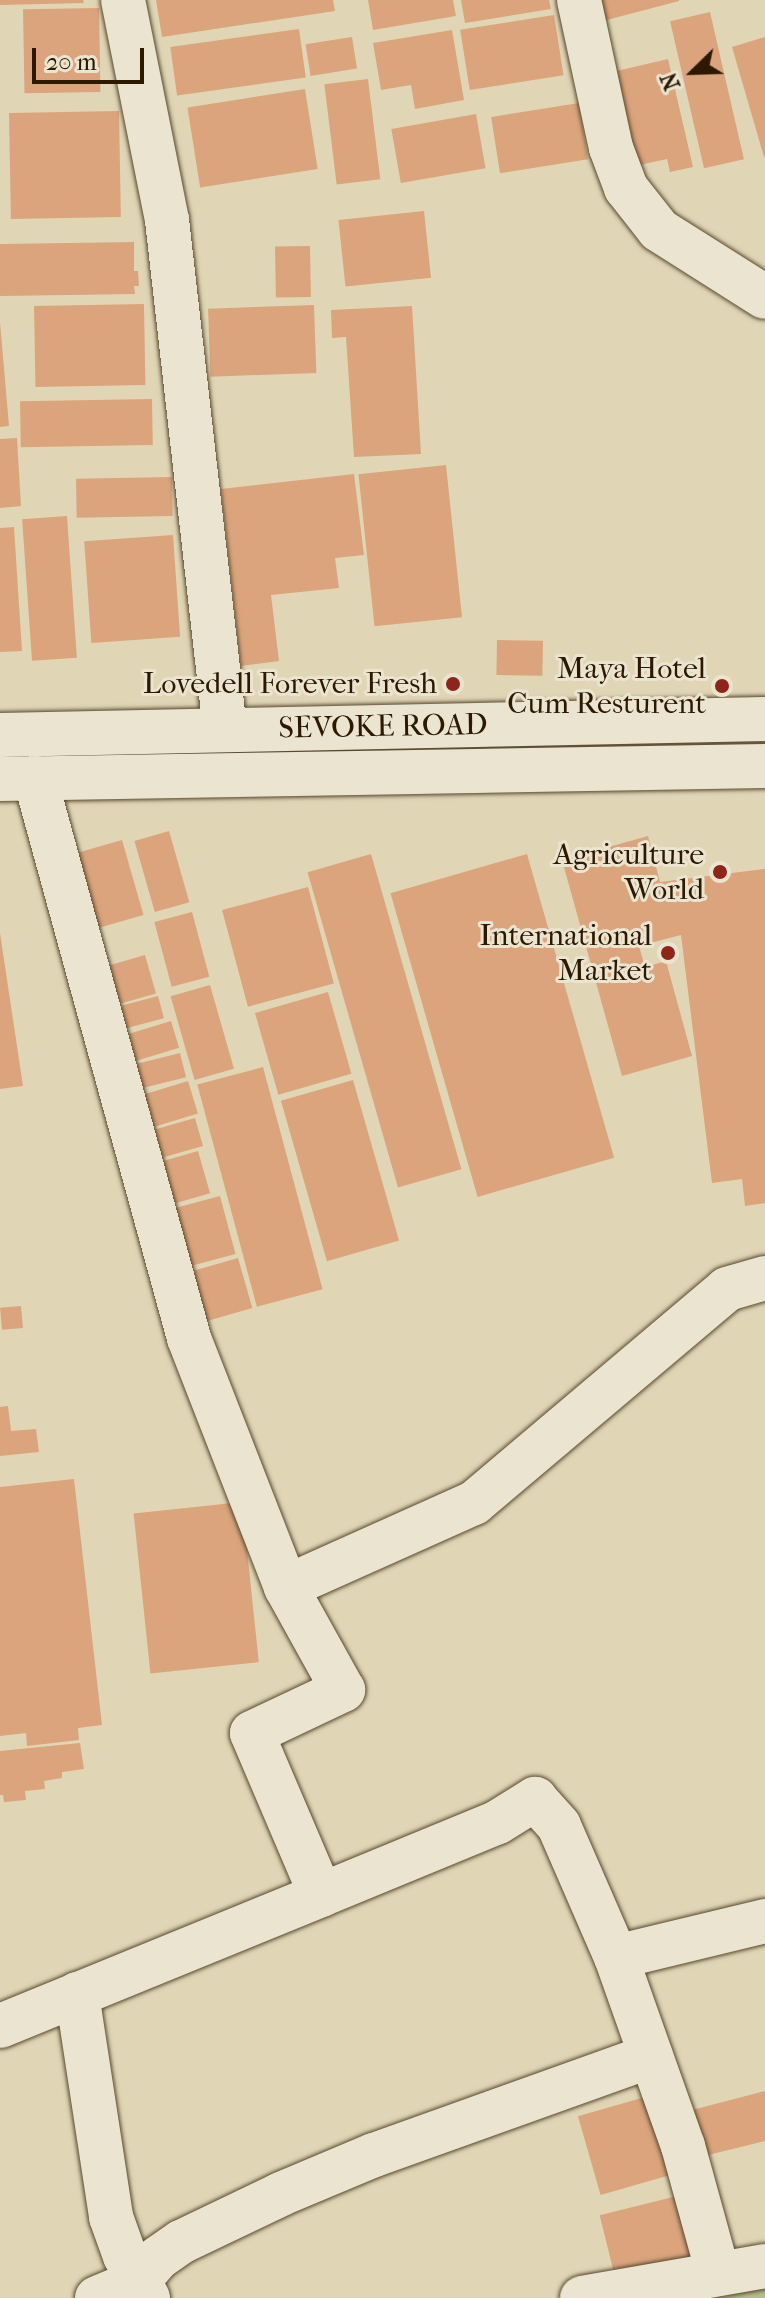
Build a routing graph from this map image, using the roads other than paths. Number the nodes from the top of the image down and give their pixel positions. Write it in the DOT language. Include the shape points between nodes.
graph roads {
  1 [pos="123,0"];
  2 [pos="579,0"];
  3 [pos="765,297"];
  4 [pos="765,719"];
  5 [pos="225,730"];
  6 [pos="0,735"];
  7 [pos="765,766"];
  8 [pos="228,776"];
  9 [pos="18,778"];
  10 [pos="765,1278"];
  11 [pos="286,1587"];
  12 [pos="321,1895"];
  13 [pos="765,1921"];
  14 [pos="616,1957"];
  15 [pos="77,1994"];
  16 [pos="0,2026"];
  17 [pos="651,2056"];
  18 [pos="765,2266"];
  19 [pos="718,2273"];
  20 [pos="143,2289"];
  21 [pos="97,2298"];
  22 [pos="582,2298"];
  1 -- 5 [label="street" via="167,220"];
  2 -- 3 [label="street" via="611,148 626,188 659,230"];
  4 -- 5 [label="street, SEVOKE ROAD"];
  5 -- 6 [label="street, SEVOKE ROAD"];
  5 -- 8 [label="street"];
  7 -- 8 [label="street, SEVOKE ROAD"];
  8 -- 9 [label="street, SEVOKE ROAD"];
  9 -- 11 [label="street" via="189,1338"];
  10 -- 11 [label="street" via="727,1289 474,1503"];
  11 -- 12 [label="street" via="343,1690 252,1733"];
  12 -- 14 [label="street" via="498,1822 535,1799 559,1826"];
  12 -- 15 [label="street"];
  13 -- 14 [label="street"];
  14 -- 17 [label="street"];
  15 -- 16 [label="street"];
  15 -- 20 [label="street" via="111,2217"];
  17 -- 19 [label="street" via="683,2146"];
  17 -- 20 [label="street" via="374,2155 281,2194 181,2242 158,2258"];
  18 -- 19 [label="street"];
  19 -- 22 [label="street"];
  20 -- 21 [label="street"];
}
